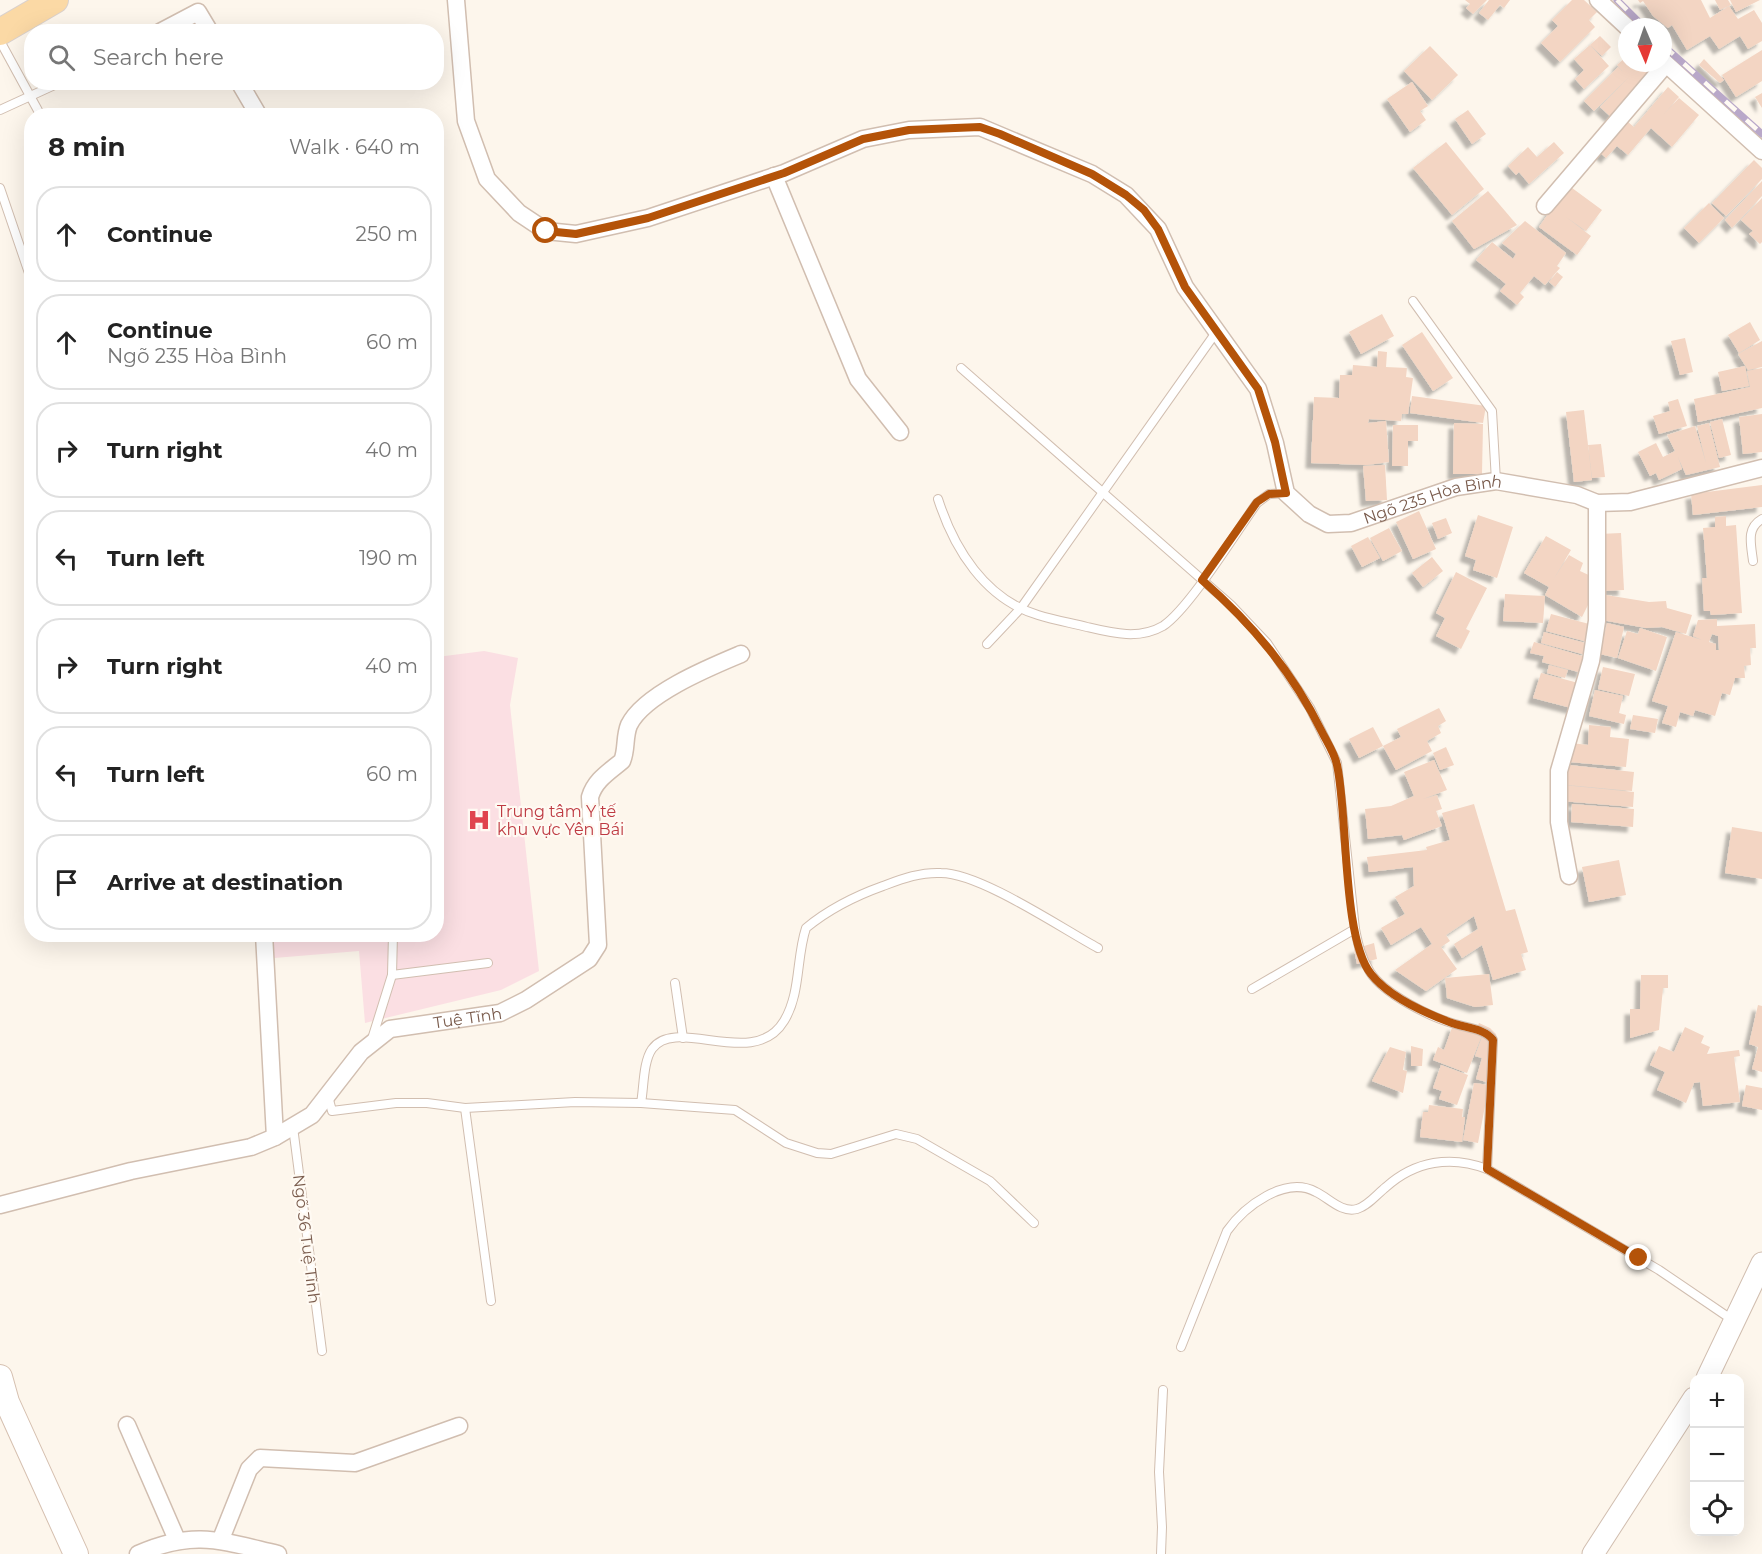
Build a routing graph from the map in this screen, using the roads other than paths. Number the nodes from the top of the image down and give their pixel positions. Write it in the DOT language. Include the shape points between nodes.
graph roads {
  1 [pos="55,0"];
  2 [pos="456,0"];
  3 [pos="1598,0"];
  4 [pos="1618,19"];
  5 [pos="175,24"];
  6 [pos="205,24"];
  7 [pos="0,32"];
  8 [pos="0,41"];
  9 [pos="1672,69"];
  10 [pos="1657,72"];
  11 [pos="24,85"];
  12 [pos="27,90"];
  13 [pos="46,90"];
  14 [pos="244,90"];
  15 [pos="31,98"];
  16 [pos="37,108"];
  17 [pos="254,108"];
  18 [pos="0,110"];
  19 [pos="1762,151"];
  20 [pos="774,176"];
  21 [pos="0,188"];
  22 [pos="1545,206"];
  23 [pos="24,258"];
  24 [pos="1413,301"];
  25 [pos="1217,331"];
  26 [pos="961,368"];
  27 [pos="900,432"];
  28 [pos="1762,468"];
  29 [pos="1496,481"];
  30 [pos="1103,492"];
  31 [pos="1286,493"];
  32 [pos="938,499"];
  33 [pos="1597,503"];
  34 [pos="1762,519"];
  35 [pos="1753,561"];
  36 [pos="1202,580"];
  37 [pos="1021,608"];
  38 [pos="987,644"];
  39 [pos="741,654"];
  40 [pos="1569,876"];
  41 [pos="1355,928"];
  42 [pos="264,942"];
  43 [pos="393,942"];
  44 [pos="1098,948"];
  45 [pos="488,963"];
  46 [pos="392,975"];
  47 [pos="675,983"];
  48 [pos="1252,989"];
  49 [pos="683,1038"];
  50 [pos="371,1042"];
  51 [pos="328,1096"];
  52 [pos="641,1103"];
  53 [pos="465,1108"];
  54 [pos="293,1127"];
  55 [pos="275,1137"];
  56 [pos="1487,1169"];
  57 [pos="0,1205"];
  58 [pos="1034,1223"];
  59 [pos="1762,1263"];
  60 [pos="491,1301"];
  61 [pos="1735,1322"];
  62 [pos="1180,1347"];
  63 [pos="322,1351"];
  64 [pos="1709,1374"];
  65 [pos="0,1377"];
  66 [pos="1163,1390"];
  67 [pos="1690,1406"];
  68 [pos="127,1425"];
  69 [pos="459,1426"];
  70 [pos="221,1539"];
  71 [pos="177,1540"];
  72 [pos="76,1554"];
  73 [pos="138,1554"];
  74 [pos="278,1554"];
  75 [pos="1161,1554"];
  76 [pos="1593,1554"];
  1 -- 7 [label="main road"];
  2 -- 20 [label="street" via="466,121 487,179 519,213 546,231 576,234 648,218"];
  3 -- 4 [label="street"];
  5 -- 6 [label="street" via="198,12"];
  8 -- 11 [label="lane"];
  9 -- 19 [label="street"];
  10 -- 22 [label="street"];
  12 -- 15 [label="lane"];
  13 -- 15 [label="lane"];
  14 -- 17 [label="street"];
  15 -- 16 [label="lane"];
  15 -- 18 [label="lane"];
  20 -- 25 [label="street" via="863,139 909,130 980,127 1092,174 1144,210 1158,229 1185,287"];
  20 -- 27 [label="street" via="858,379"];
  21 -- 23 [label="lane"];
  24 -- 29 [label="lane" via="1492,411"];
  25 -- 30 [label="lane"];
  25 -- 31 [label="street" via="1258,389"];
  26 -- 30 [label="lane"];
  28 -- 33 [label="street, Ngõ 235 Hòa Bình" via="1630,502"];
  29 -- 31 [label="street, Ngõ 235 Hòa Bình" via="1456,487 1340,524 1328,524 1309,514"];
  29 -- 33 [label="street, Ngõ 235 Hòa Bình" via="1576,495"];
  30 -- 36 [label="lane"];
  30 -- 37 [label="lane"];
  31 -- 36 [label="lane" via="1269,494 1257,502"];
  32 -- 37 [label="lane" via="948,531 975,571 994,591"];
  33 -- 40 [label="street" via="1597,621 1591,661 1559,771 1559,822"];
  34 -- 35 [label="lane" via="1753,525 1750,534"];
  36 -- 37 [label="lane" via="1164,625 1149,632 1126,635"];
  36 -- 41 [label="lane" via="1267,643 1310,708 1337,763"];
  37 -- 38 [label="lane"];
  39 -- 50 [label="street, Tuệ Tĩnh" via="675,684 639,711 627,733 622,761 592,790 598,945 589,959 500,1012 390,1029"];
  41 -- 48 [label="lane"];
  41 -- 56 [label="lane" via="1361,956 1371,974 1386,988 1408,1003 1484,1032 1493,1040"];
  42 -- 55 [label="street"];
  43 -- 46 [label="lane"];
  44 -- 49 [label="lane" via="989,886 942,873 917,875 850,900 806,928 793,1002 774,1032 743,1043"];
  45 -- 46 [label="lane"];
  46 -- 50 [label="lane"];
  47 -- 49 [label="lane"];
  49 -- 52 [label="lane" via="670,1039 652,1049"];
  50 -- 51 [label="street, Tuệ Tĩnh"];
  51 -- 53 [label="lane" via="332,1111 406,1103"];
  51 -- 54 [label="street, Tuệ Tĩnh" via="312,1115"];
  52 -- 53 [label="lane"];
  52 -- 58 [label="lane" via="735,1110 786,1143 817,1153 859,1148 896,1134 917,1139 990,1181"];
  53 -- 60 [label="lane"];
  54 -- 55 [label="street, Tuệ Tĩnh"];
  54 -- 63 [label="lane, Ngõ 36 Tuệ Tĩnh"];
  55 -- 57 [label="street, Tuệ Tĩnh" via="251,1147 131,1171"];
  56 -- 61 [label="lane" via="1659,1270"];
  56 -- 62 [label="lane" via="1450,1160 1426,1164 1401,1174 1358,1209 1347,1210 1302,1187 1276,1191 1234,1220 1227,1231"];
  59 -- 61 [label="street"];
  61 -- 64 [label="street"];
  65 -- 72 [label="main road" via="7,1402"];
  66 -- 75 [label="lane"];
  67 -- 76 [label="street"];
  68 -- 71 [label="street"];
  69 -- 70 [label="street" via="355,1463 260,1458 249,1469"];
  70 -- 71 [label="street"];
  70 -- 74 [label="street"];
  71 -- 73 [label="street"];
}
